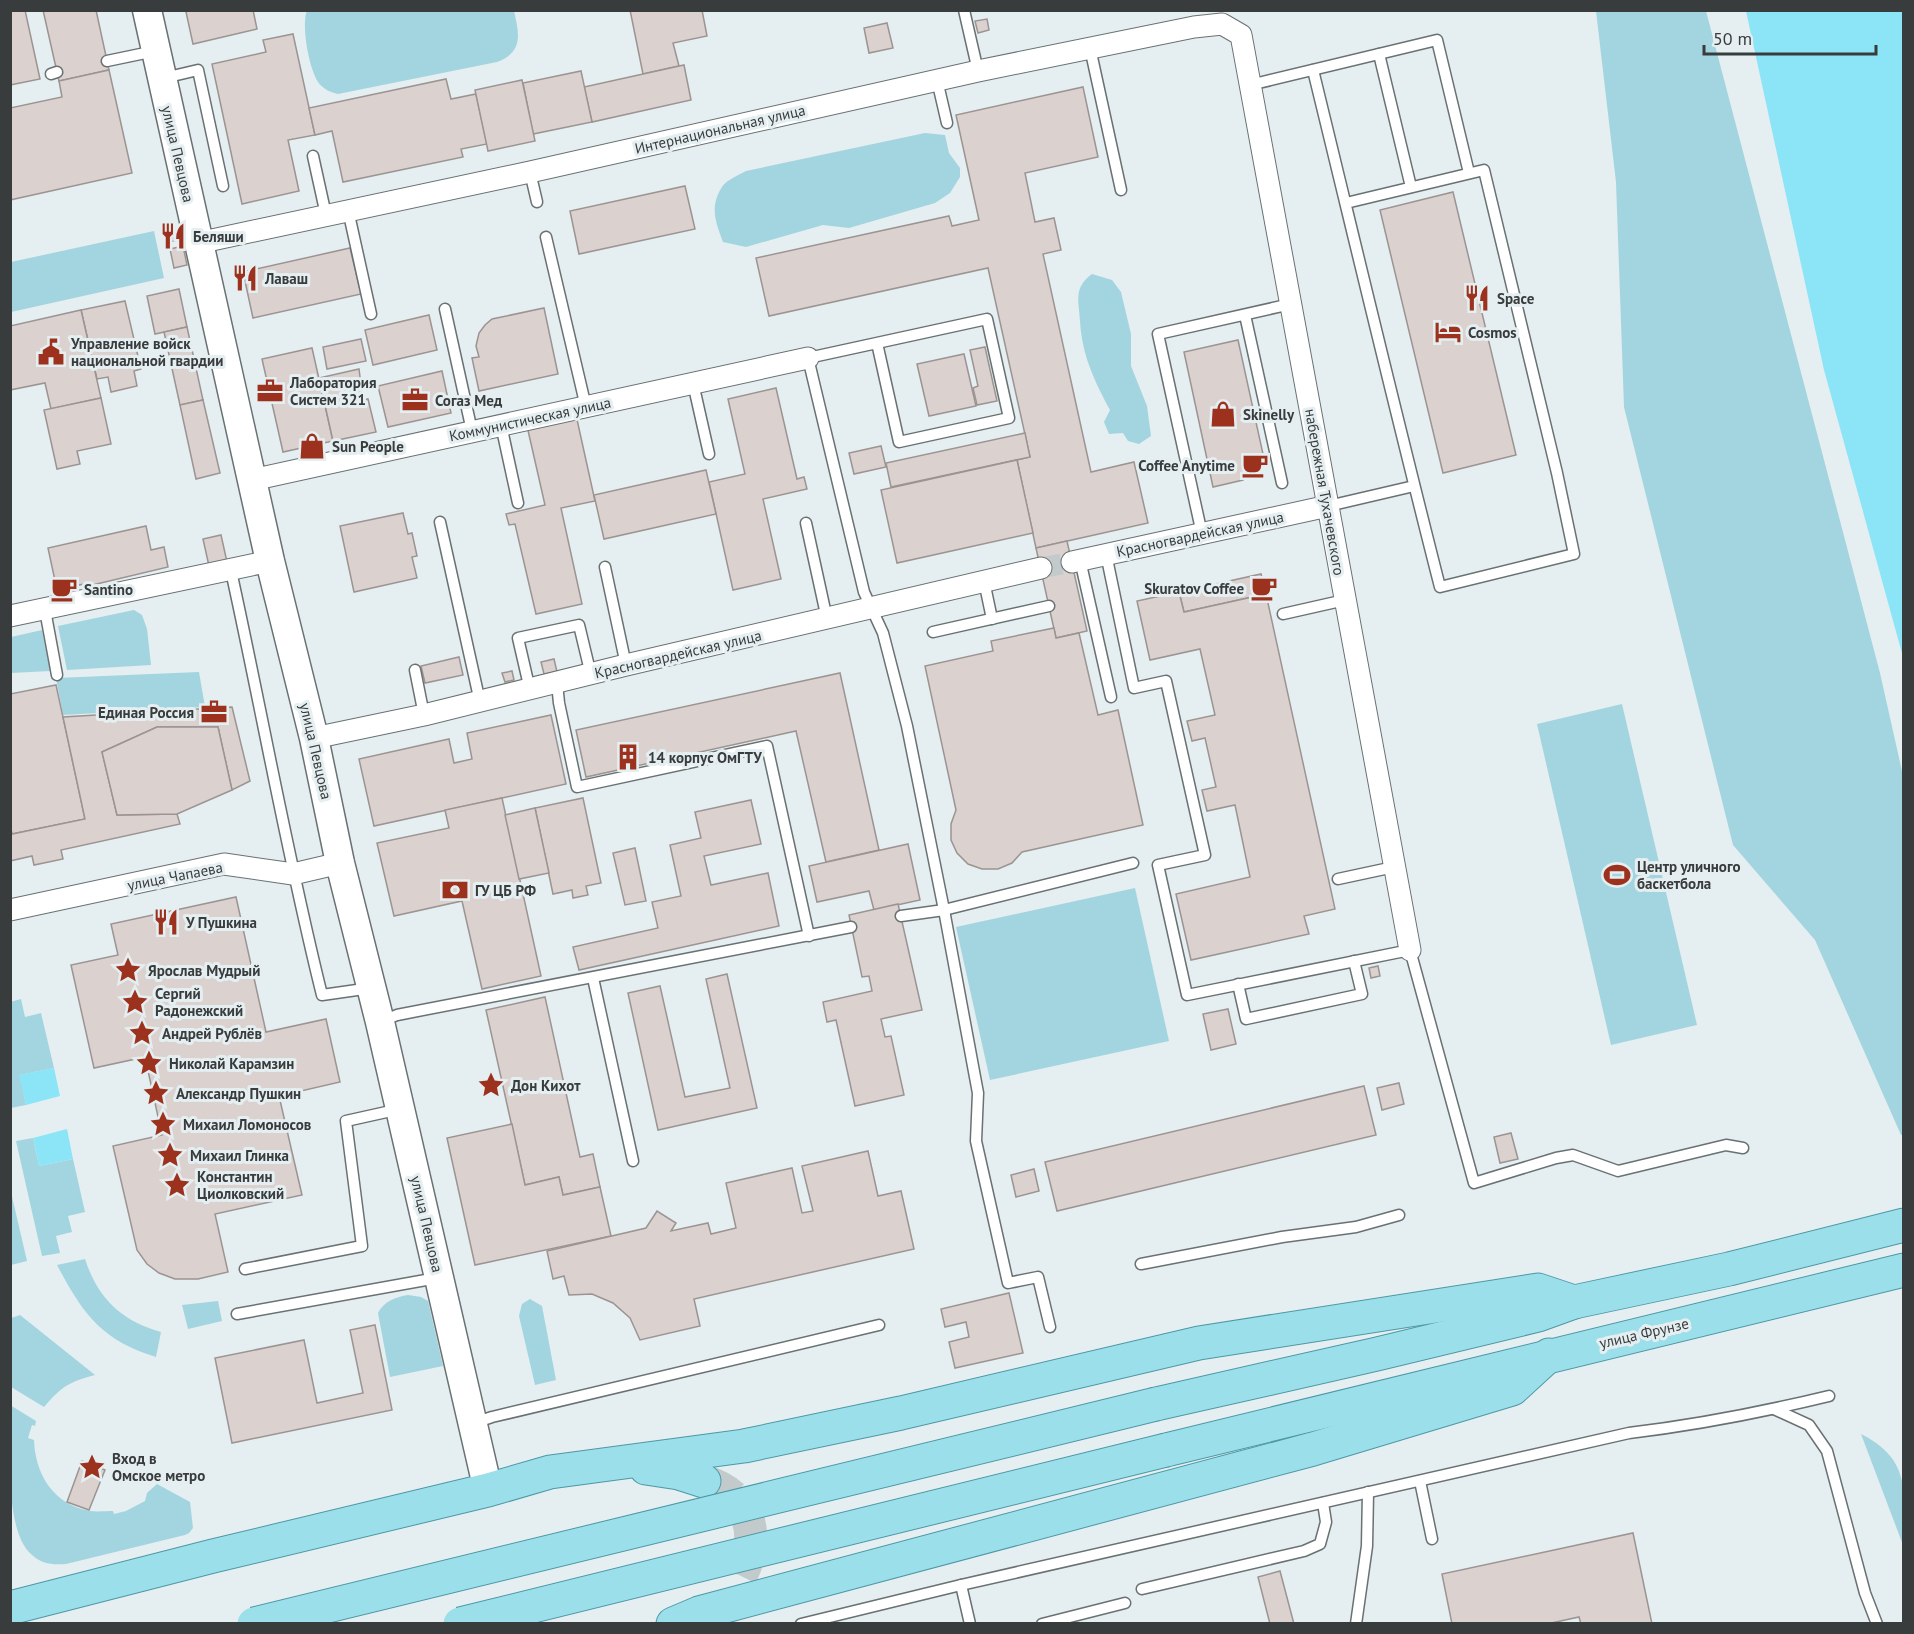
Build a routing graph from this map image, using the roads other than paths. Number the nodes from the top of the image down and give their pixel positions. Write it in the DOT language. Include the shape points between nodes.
graph roads {
  1 [pos="147,10"];
  2 [pos="964,10"];
  3 [pos="1241,34"];
  4 [pos="1090,48"];
  5 [pos="155,51"];
  6 [pos="1379,54"];
  7 [pos="107,62"];
  8 [pos="1313,70"];
  9 [pos="978,71"];
  10 [pos="161,78"];
  11 [pos="937,80"];
  12 [pos="1250,85"];
  13 [pos="947,123"];
  14 [pos="313,156"];
  15 [pos="530,172"];
  16 [pos="1469,173"];
  17 [pos="223,186"];
  18 [pos="1411,187"];
  19 [pos="1121,190"];
  20 [pos="537,202"];
  21 [pos="1346,203"];
  22 [pos="348,210"];
  23 [pos="326,215"];
  24 [pos="546,237"];
  25 [pos="198,243"];
  26 [pos="1291,304"];
  27 [pos="445,309"];
  28 [pos="371,314"];
  29 [pos="1245,315"];
  30 [pos="877,343"];
  31 [pos="808,358"];
  32 [pos="693,383"];
  33 [pos="586,407"];
  34 [pos="501,425"];
  35 [pos="472,431"];
  36 [pos="709,453"];
  37 [pos="252,480"];
  38 [pos="1282,483"];
  39 [pos="1414,486"];
  40 [pos="518,503"];
  41 [pos="1328,506"];
  42 [pos="440,522"];
  43 [pos="806,523"];
  44 [pos="1202,534"];
  45 [pos="1106,554"];
  46 [pos="270,561"];
  47 [pos="1076,561"];
  48 [pos="605,567"];
  49 [pos="1041,568"];
  50 [pos="231,571"];
  51 [pos="984,581"];
  52 [pos="1345,600"];
  53 [pos="1049,606"];
  54 [pos="873,608"];
  55 [pos="45,610"];
  56 [pos="1283,614"];
  57 [pos="10,616"];
  58 [pos="827,619"];
  59 [pos="992,619"];
  60 [pos="933,632"];
  61 [pos="626,665"];
  62 [pos="415,670"];
  63 [pos="57,675"];
  64 [pos="591,675"];
  65 [pos="557,683"];
  66 [pos="530,690"];
  67 [pos="1111,697"];
  68 [pos="480,702"];
  69 [pos="424,715"];
  70 [pos="314,738"];
  71 [pos="340,863"];
  72 [pos="1133,863"];
  73 [pos="1394,867"];
  74 [pos="293,874"];
  75 [pos="1338,879"];
  76 [pos="10,910"];
  77 [pos="944,910"];
  78 [pos="901,916"];
  79 [pos="851,927"];
  80 [pos="809,936"];
  81 [pos="1410,950"];
  82 [pos="1354,961"];
  83 [pos="593,978"];
  84 [pos="1238,984"];
  85 [pos="371,988"];
  86 [pos="380,1022"];
  87 [pos="400,1109"];
  88 [pos="1743,1148"];
  89 [pos="633,1161"];
  90 [pos="1399,1215"];
  91 [pos="1904,1225"];
  92 [pos="1141,1264"];
  93 [pos="245,1269"];
  94 [pos="1904,1270"];
  95 [pos="440,1277"];
  96 [pos="1574,1302"];
  97 [pos="237,1314"];
  98 [pos="879,1325"];
  99 [pos="1050,1327"];
  100 [pos="1550,1355"];
  101 [pos="1829,1396"];
  102 [pos="1774,1409"];
  103 [pos="473,1423"];
  104 [pos="614,1464"];
  105 [pos="704,1481"];
  106 [pos="1420,1481"];
  107 [pos="489,1490"];
  108 [pos="1368,1492"];
  109 [pos="1323,1503"];
  110 [pos="1432,1539"];
  111 [pos="741,1576"];
  112 [pos="961,1585"];
  113 [pos="1142,1589"];
  114 [pos="1125,1603"];
  115 [pos="10,1608"];
  116 [pos="686,1618"];
  117 [pos="254,1623"];
  118 [pos="460,1623"];
  119 [pos="801,1623"];
  120 [pos="970,1623"];
  121 [pos="1042,1623"];
  122 [pos="1356,1623"];
  123 [pos="1877,1623"];
  1 -- 5 [label="street, улица Певцова"];
  2 -- 9 [label="lane"];
  3 -- 4 [label="street, Интернациональная улица" via="1222,24"];
  3 -- 12 [label="street, набережная Тухачевского"];
  4 -- 9 [label="street, Интернациональная улица"];
  4 -- 19 [label="lane"];
  5 -- 7 [label="lane"];
  5 -- 10 [label="street, улица Певцова"];
  6 -- 8 [label="lane"];
  6 -- 16 [label="lane" via="1437,40"];
  6 -- 18 [label="lane"];
  8 -- 12 [label="lane"];
  8 -- 21 [label="lane"];
  9 -- 11 [label="street, Интернациональная улица"];
  10 -- 17 [label="lane" via="198,70"];
  10 -- 25 [label="street, улица Певцова"];
  11 -- 13 [label="lane"];
  11 -- 15 [label="street, Интернациональная улица"];
  12 -- 26 [label="street, набережная Тухачевского"];
  14 -- 23 [label="lane"];
  15 -- 20 [label="lane"];
  15 -- 22 [label="street, Интернациональная улица"];
  16 -- 18 [label="lane"];
  16 -- 39 [label="lane" via="1484,170 1574,554 1440,587"];
  18 -- 21 [label="lane"];
  21 -- 39 [label="lane"];
  22 -- 23 [label="street, Интернациональная улица"];
  22 -- 28 [label="lane"];
  23 -- 25 [label="street, Интернациональная улица"];
  24 -- 33 [label="lane"];
  25 -- 37 [label="street, улица Певцова"];
  26 -- 29 [label="lane"];
  26 -- 41 [label="street, набережная Тухачевского"];
  27 -- 35 [label="lane"];
  29 -- 38 [label="lane"];
  29 -- 44 [label="lane" via="1158,334"];
  30 -- 30 [label="lane" via="899,442 1009,418 987,319"];
  30 -- 31 [label="lane"];
  31 -- 32 [label="street, Коммунистическая улица"];
  31 -- 54 [label="lane" via="864,592"];
  32 -- 33 [label="street, Коммунистическая улица"];
  32 -- 36 [label="lane"];
  33 -- 34 [label="street, Коммунистическая улица"];
  34 -- 35 [label="street, Коммунистическая улица"];
  34 -- 40 [label="lane"];
  35 -- 37 [label="street, Коммунистическая улица"];
  37 -- 46 [label="street, улица Певцова"];
  39 -- 41 [label="lane"];
  41 -- 44 [label="street, Красногвардейская улица"];
  41 -- 52 [label="street, набережная Тухачевского"];
  42 -- 68 [label="lane"];
  43 -- 58 [label="lane"];
  44 -- 45 [label="street, Красногвардейская улица"];
  45 -- 47 [label="street, Красногвардейская улица"];
  45 -- 84 [label="lane" via="1134,688 1166,681 1204,855 1158,865 1187,995"];
  46 -- 50 [label="street"];
  46 -- 70 [label="street, улица Певцова"];
  47 -- 67 [label="lane"];
  48 -- 61 [label="lane"];
  49 -- 51 [label="street, Красногвардейская улица"];
  50 -- 55 [label="street"];
  50 -- 74 [label="lane"];
  51 -- 54 [label="street, Красногвардейская улица"];
  51 -- 59 [label="lane"];
  52 -- 56 [label="lane"];
  52 -- 73 [label="street, набережная Тухачевского"];
  53 -- 59 [label="lane"];
  54 -- 58 [label="street, Красногвардейская улица"];
  54 -- 77 [label="lane" via="907,726"];
  55 -- 57 [label="street"];
  55 -- 63 [label="lane"];
  58 -- 61 [label="street, Красногвардейская улица"];
  59 -- 60 [label="lane"];
  61 -- 64 [label="street, Красногвардейская улица"];
  62 -- 69 [label="lane"];
  64 -- 65 [label="street, Красногвардейская улица"];
  64 -- 66 [label="lane" via="579,625 518,638"];
  65 -- 66 [label="street, Красногвардейская улица"];
  65 -- 80 [label="lane" via="577,787 767,746"];
  66 -- 68 [label="street, Красногвардейская улица"];
  68 -- 69 [label="street, Красногвардейская улица"];
  69 -- 70 [label="street, Красногвардейская улица"];
  70 -- 71 [label="street, улица Певцова"];
  71 -- 74 [label="street, улица Чапаева"];
  71 -- 85 [label="street, улица Певцова"];
  72 -- 77 [label="lane"];
  73 -- 75 [label="lane"];
  73 -- 81 [label="street, набережная Тухачевского"];
  74 -- 76 [label="street, улица Чапаева" via="225,864"];
  74 -- 85 [label="lane" via="322,995"];
  77 -- 78 [label="lane"];
  77 -- 99 [label="lane" via="978,1094 976,1141 1008,1283 1038,1277"];
  79 -- 80 [label="lane"];
  80 -- 83 [label="lane"];
  81 -- 82 [label="lane"];
  81 -- 88 [label="lane" via="1474,1183 1573,1155 1618,1171 1726,1145"];
  82 -- 84 [label="lane"];
  82 -- 84 [label="lane" via="1362,994 1246,1019"];
  83 -- 86 [label="lane" via="397,1015"];
  83 -- 89 [label="lane"];
  85 -- 86 [label="street, улица Певцова"];
  86 -- 87 [label="street, улица Певцова"];
  87 -- 93 [label="lane" via="346,1121 362,1246"];
  87 -- 95 [label="street, улица Певцова"];
  90 -- 92 [label="lane" via="1356,1227"];
  91 -- 96 [label="main road" via="1729,1269"];
  94 -- 100 [label="main road, улица Фрунзе"];
  95 -- 97 [label="lane"];
  95 -- 103 [label="street, улица Певцова"];
  96 -- 104 [label="main road" via="1538,1290 1199,1343 778,1439"];
  96 -- 117 [label="main road, bridge" via="1538,1315"];
  98 -- 103 [label="lane"];
  100 -- 116 [label="main road" via="1512,1389 1490,1396 1313,1449"];
  100 -- 118 [label="main road, улица Фрунзе, bridge"];
  101 -- 102 [label="lane"];
  102 -- 106 [label="lane" via="1629,1433"];
  102 -- 123 [label="lane" via="1809,1425 1827,1451 1865,1593"];
  103 -- 107 [label="street, улица Певцова"];
  104 -- 105 [label="main road" via="679,1473"];
  104 -- 107 [label="main road" via="550,1472"];
  106 -- 108 [label="lane"];
  106 -- 110 [label="lane"];
  107 -- 115 [label="main road"];
  108 -- 109 [label="lane"];
  108 -- 122 [label="lane" via="1367,1546"];
  109 -- 112 [label="lane"];
  109 -- 113 [label="lane" via="1326,1522 1320,1544"];
  111 -- 116 [label="main road"];
  112 -- 119 [label="lane"];
  112 -- 120 [label="lane"];
  114 -- 121 [label="lane"];
}
